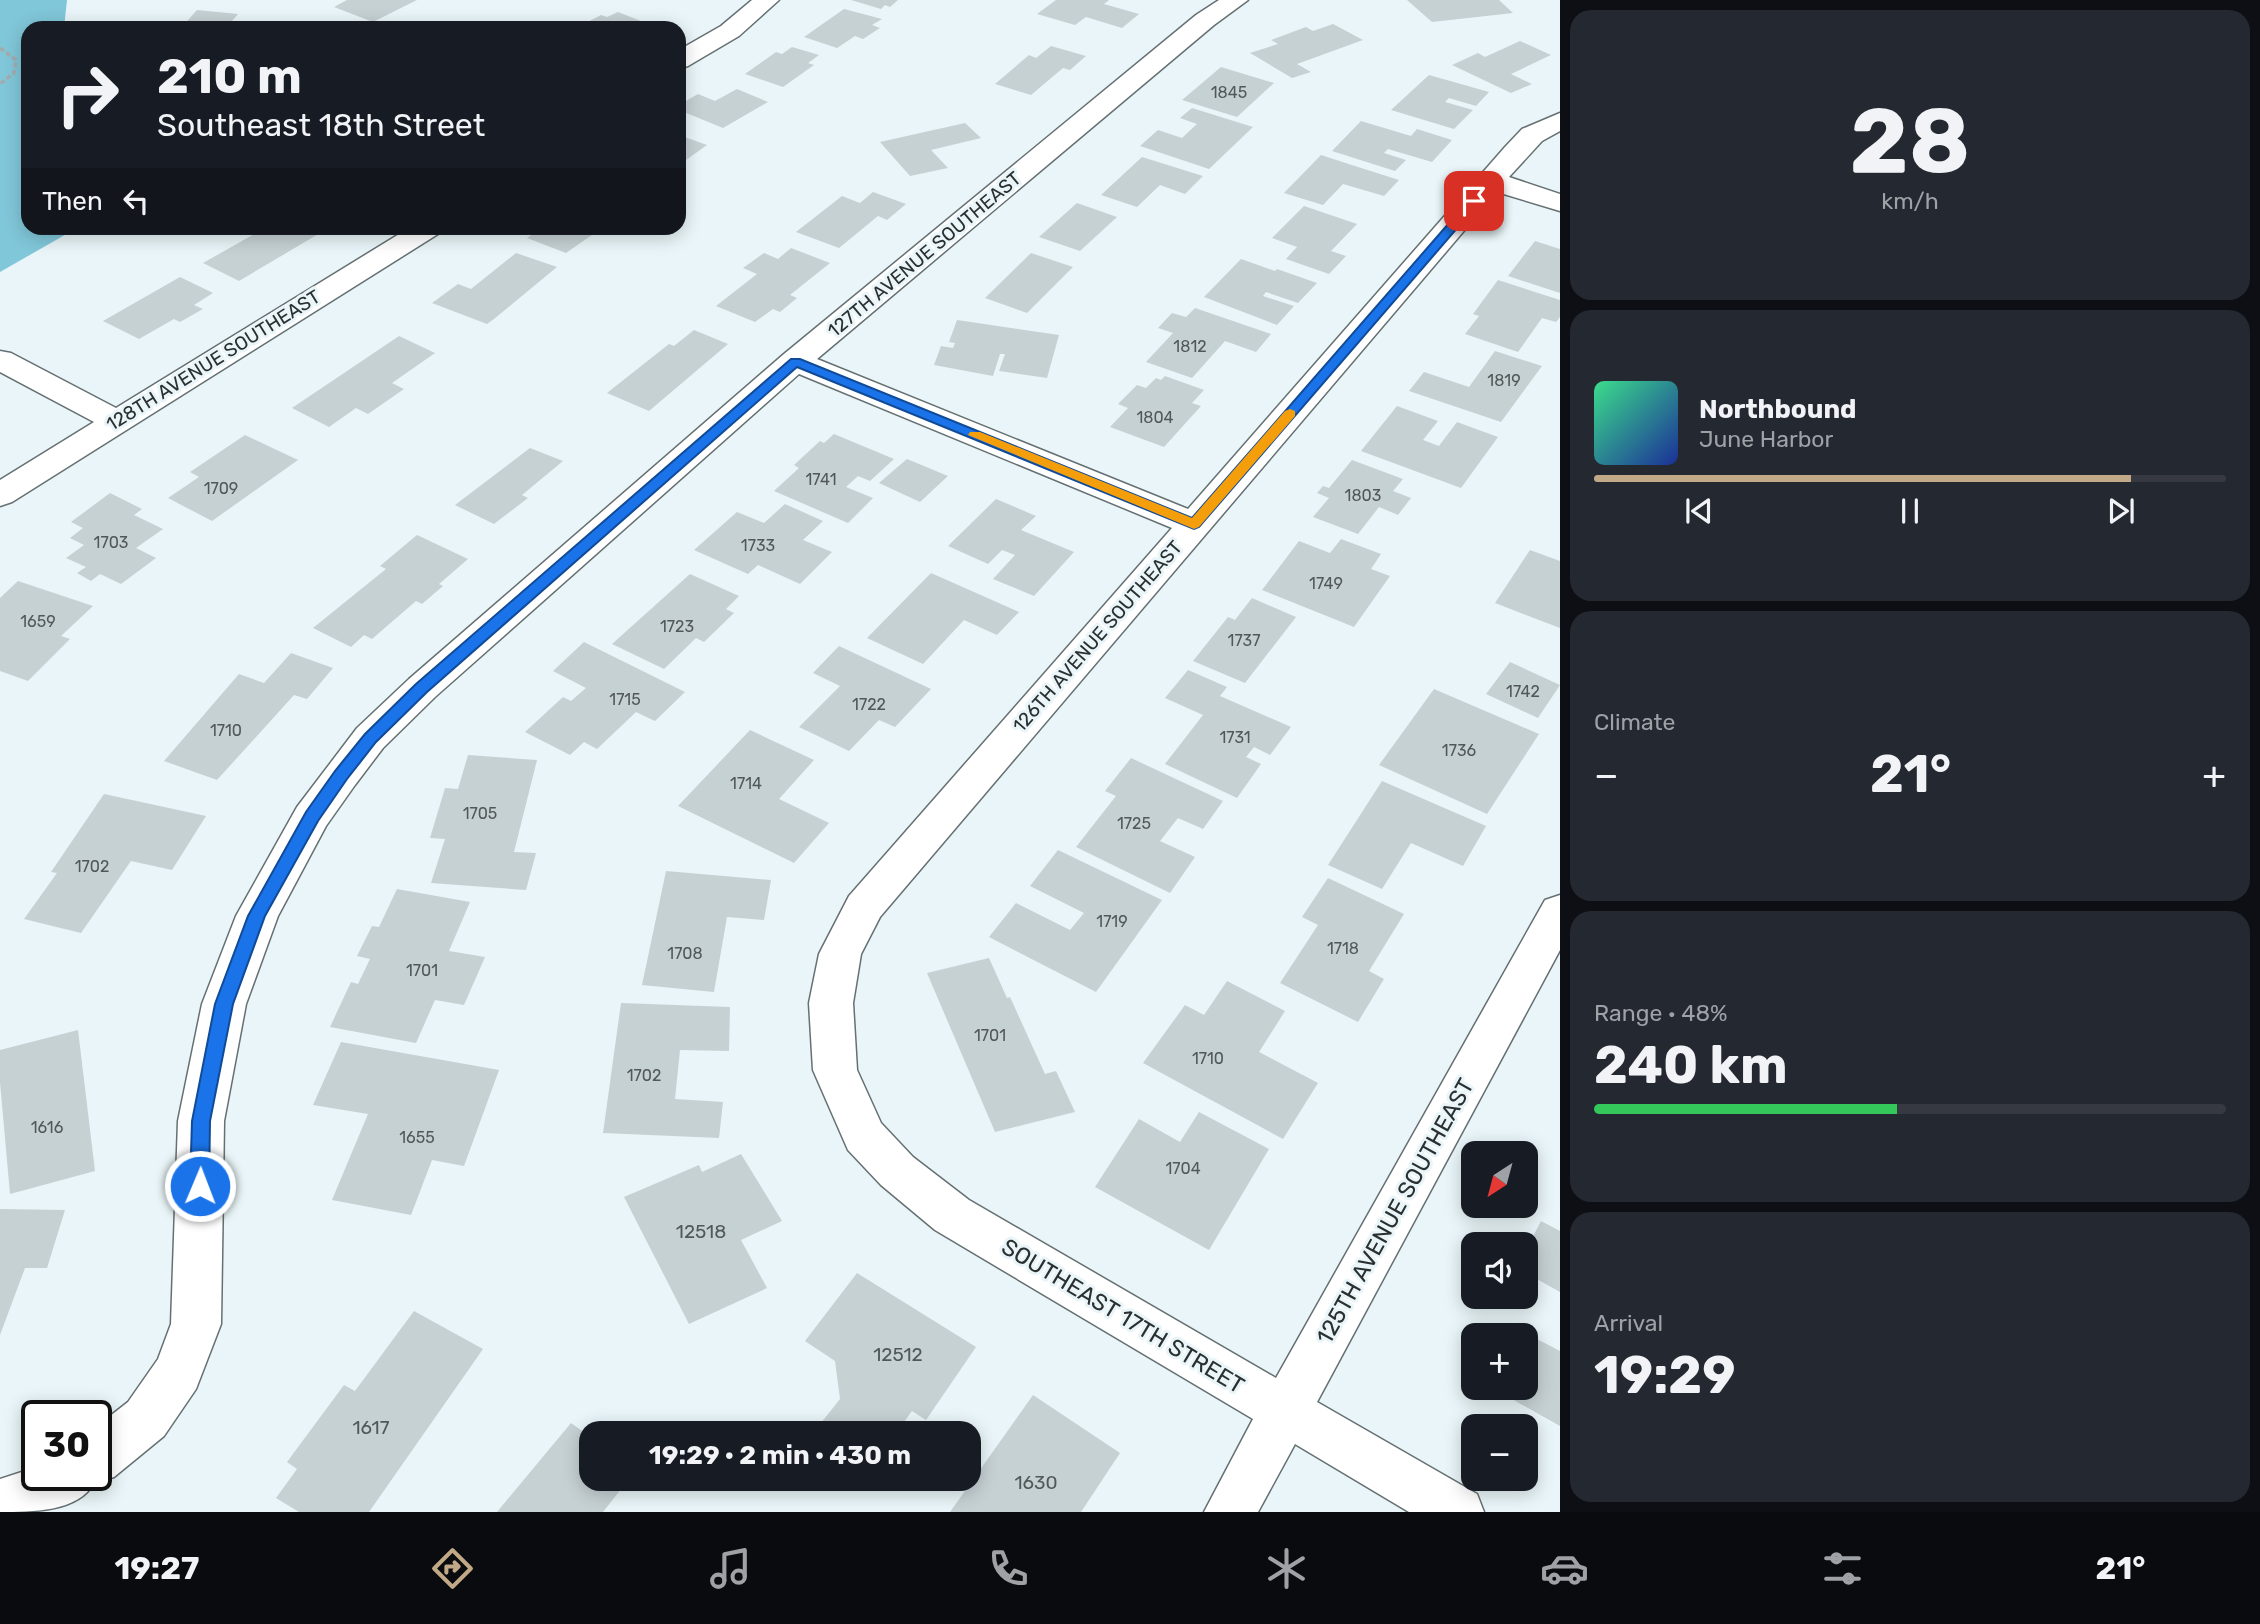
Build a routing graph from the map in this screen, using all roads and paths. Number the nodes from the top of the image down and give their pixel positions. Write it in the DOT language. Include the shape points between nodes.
graph roads {
  1 [pos="767,0"];
  2 [pos="1236,0"];
  3 [pos="0,48"];
  4 [pos="686,57"];
  5 [pos="0,84"];
  6 [pos="1560,121"];
  7 [pos="1492,181"];
  8 [pos="1560,203"];
  9 [pos="417,235"];
  10 [pos="0,360"];
  11 [pos="795,361"];
  12 [pos="116,421"];
  13 [pos="0,495"];
  14 [pos="1194,524"];
  15 [pos="1560,911"];
  16 [pos="835,1070"];
  17 [pos="1284,1412"];
  18 [pos="112,1446"];
  19 [pos="45,1491"];
  20 [pos="0,1505"];
  21 [pos="1230,1512"];
  22 [pos="1458,1512"];
  1 -- 4 [label="street" via="730,31"];
  2 -- 11 [label="street, 127TH AVENUE SOUTHEAST" via="1205,20"];
  3 -- 5 [label="path" via="16,60 14,73"];
  6 -- 7 [label="street, 126TH AVENUE SOUTHEAST" via="1532,135"];
  7 -- 8 [label="street"];
  7 -- 14 [label="street, 126TH AVENUE SOUTHEAST"];
  9 -- 12 [label="street, 128TH AVENUE SOUTHEAST"];
  10 -- 12 [label="street"];
  11 -- 14 [label="street"];
  11 -- 18 [label="street, 127TH AVENUE SOUTHEAST" via="422,688 370,738 312,817 257,916 224,1004 201,1121 196,1324 177,1372 146,1419"];
  12 -- 13 [label="street, 128TH AVENUE SOUTHEAST"];
  14 -- 16 [label="street, 126TH AVENUE SOUTHEAST" via="864,907 840,954 831,1003"];
  15 -- 17 [label="street, 125TH AVENUE SOUTHEAST"];
  16 -- 17 [label="street, SOUTHEAST 17TH STREET" via="864,1136 897,1171 952,1215"];
  17 -- 21 [label="street, 125TH AVENUE SOUTHEAST"];
  17 -- 22 [label="street, SOUTHEAST 17TH STREET"];
  19 -- 20 [label="street"];
}
